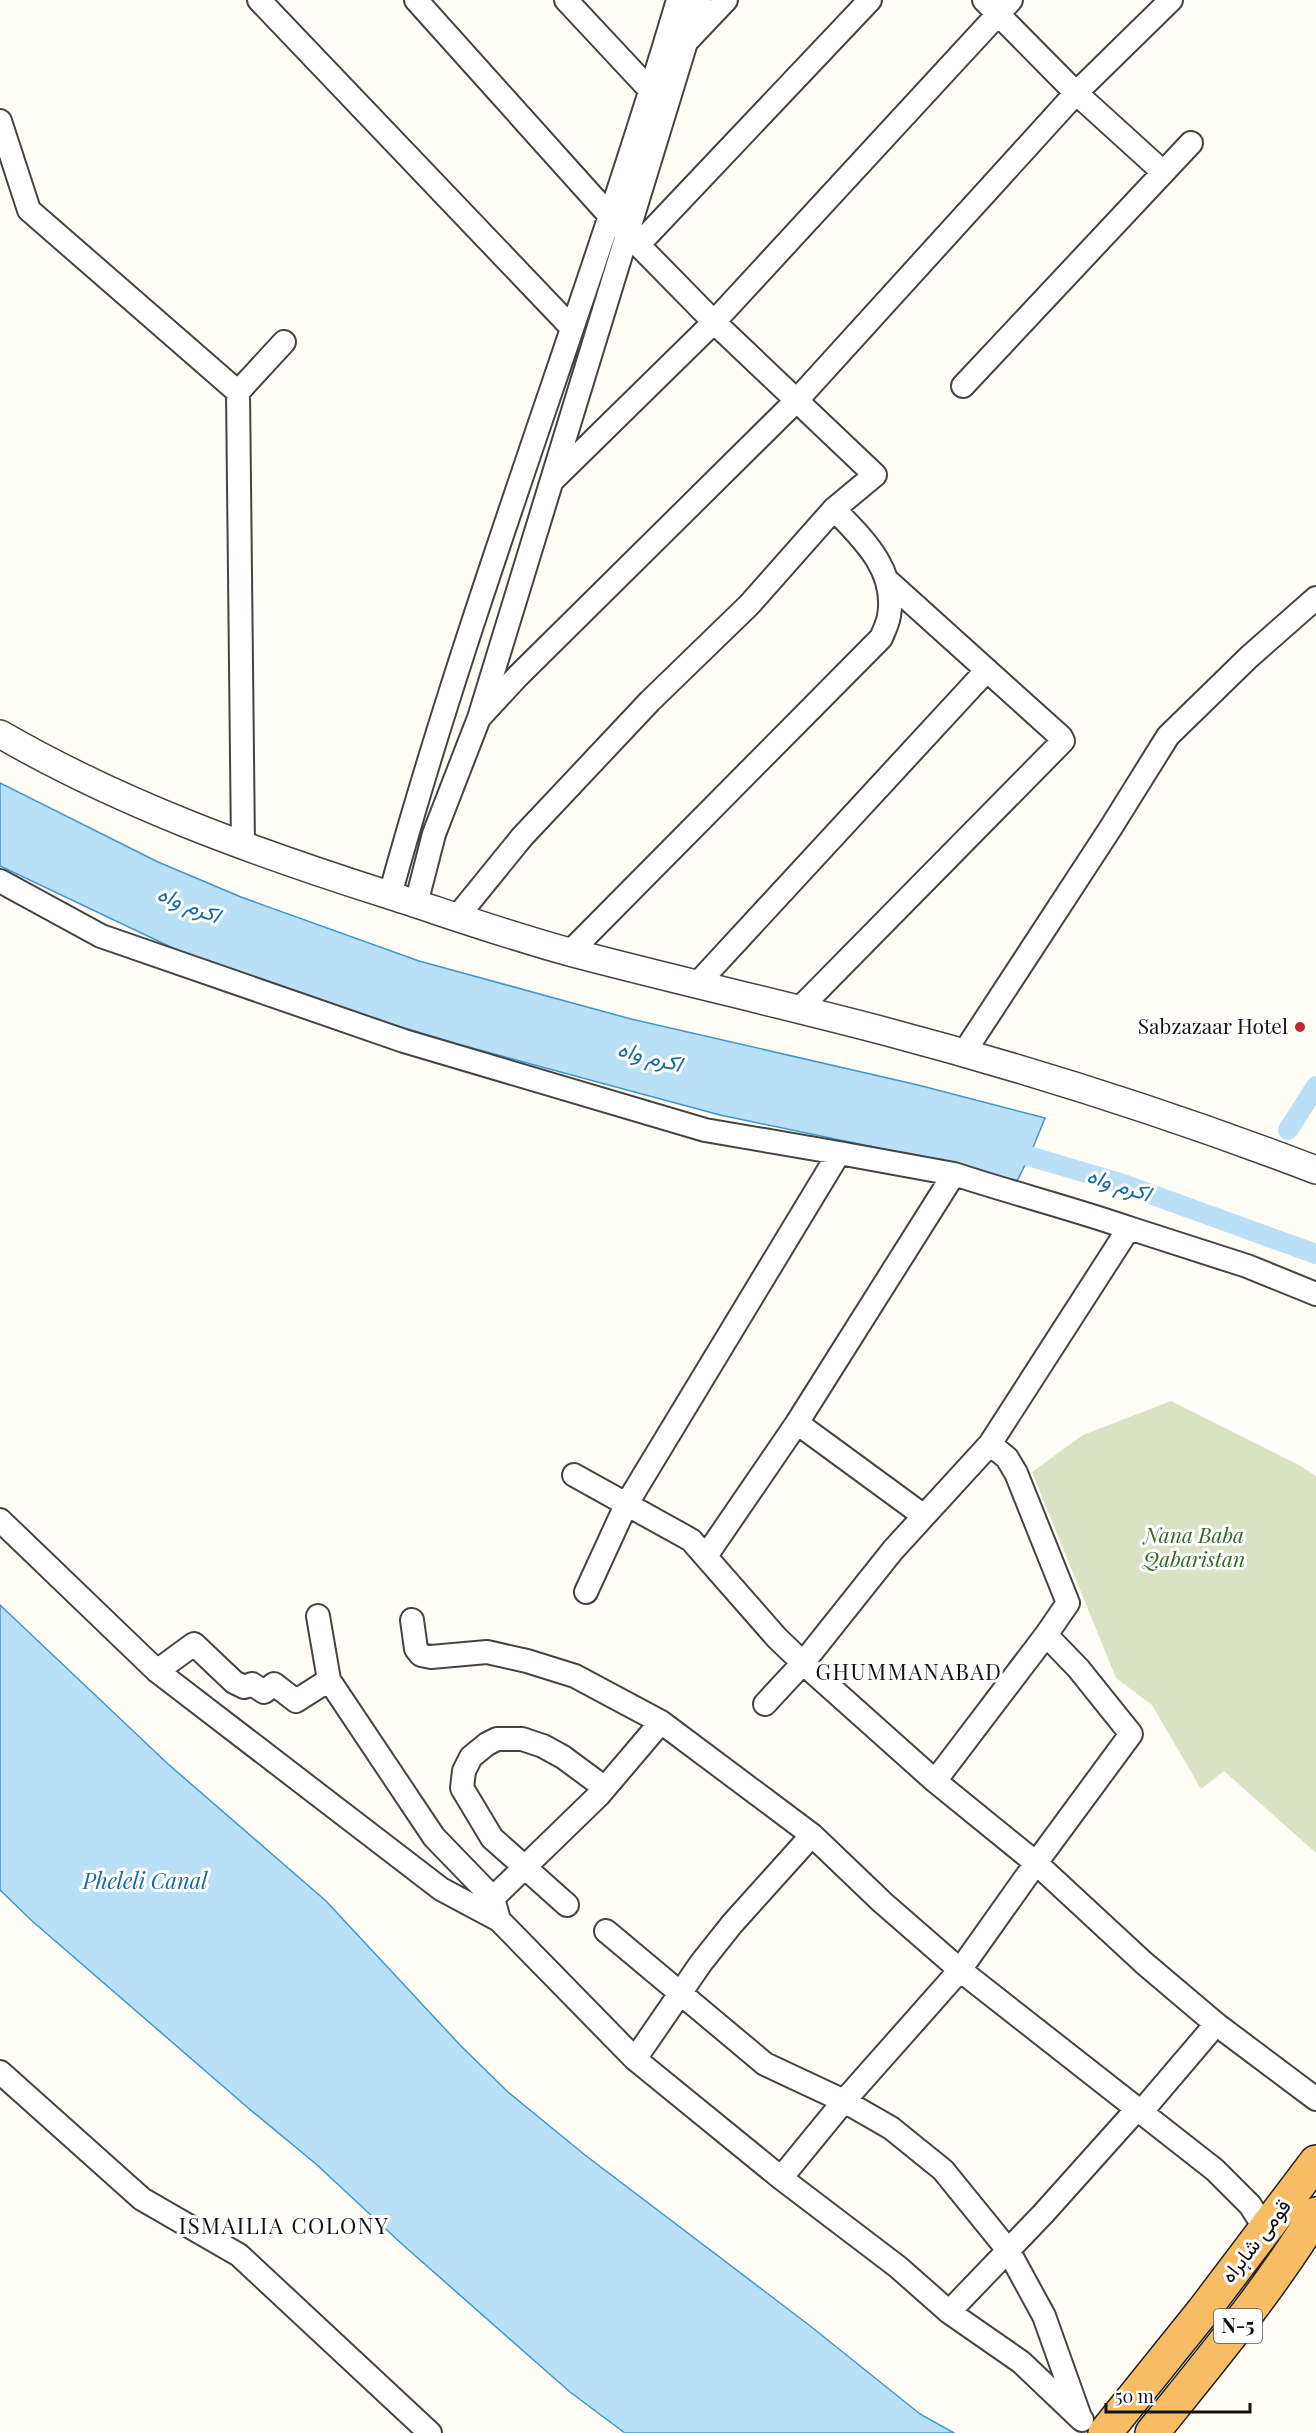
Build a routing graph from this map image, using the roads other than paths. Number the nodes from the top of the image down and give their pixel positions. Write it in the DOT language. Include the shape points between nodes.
graph roads {
  1 [pos="259,0"];
  2 [pos="416,0"];
  3 [pos="566,0"];
  4 [pos="678,0"];
  5 [pos="699,0"];
  6 [pos="726,0"];
  7 [pos="870,0"];
  8 [pos="1171,0"];
  9 [pos="997,5"];
  10 [pos="685,43"];
  11 [pos="651,92"];
  12 [pos="1076,93"];
  13 [pos="0,121"];
  14 [pos="1191,142"];
  15 [pos="1163,172"];
  16 [pos="610,216"];
  17 [pos="634,238"];
  18 [pos="714,322"];
  19 [pos="572,328"];
  20 [pos="284,342"];
  21 [pos="963,386"];
  22 [pos="238,392"];
  23 [pos="797,400"];
  24 [pos="550,483"];
  25 [pos="834,509"];
  26 [pos="889,582"];
  27 [pos="1316,598"];
  28 [pos="987,670"];
  29 [pos="479,718"];
  30 [pos="0,734"];
  31 [pos="243,847"];
  32 [pos="0,881"];
  33 [pos="390,895"];
  34 [pos="416,904"];
  35 [pos="457,917"];
  36 [pos="570,952"];
  37 [pos="698,983"];
  38 [pos="799,1009"];
  39 [pos="963,1053"];
  40 [pos="838,1153"];
  41 [pos="1316,1170"];
  42 [pos="954,1174"];
  43 [pos="1129,1228"];
  44 [pos="1316,1294"];
  45 [pos="796,1423"];
  46 [pos="990,1444"];
  47 [pos="574,1475"];
  48 [pos="626,1505"];
  49 [pos="924,1516"];
  50 [pos="0,1520"];
  51 [pos="706,1556"];
  52 [pos="586,1592"];
  53 [pos="318,1616"];
  54 [pos="412,1620"];
  55 [pos="1046,1635"];
  56 [pos="803,1663"];
  57 [pos="157,1671"];
  58 [pos="329,1680"];
  59 [pos="765,1704"];
  60 [pos="661,1722"];
  61 [pos="935,1781"];
  62 [pos="605,1788"];
  63 [pos="812,1835"];
  64 [pos="1036,1863"];
  65 [pos="525,1868"];
  66 [pos="567,1905"];
  67 [pos="496,1909"];
  68 [pos="606,1931"];
  69 [pos="960,1970"];
  70 [pos="681,1995"];
  71 [pos="1216,2024"];
  72 [pos="636,2059"];
  73 [pos="0,2072"];
  74 [pos="1316,2099"];
  75 [pos="844,2101"];
  76 [pos="1140,2110"];
  77 [pos="1316,2162"];
  78 [pos="781,2178"];
  79 [pos="1316,2214"];
  80 [pos="1258,2238"];
  81 [pos="1008,2250"];
  82 [pos="1278,2271"];
  83 [pos="949,2312"];
  84 [pos="1096,2429"];
  85 [pos="430,2433"];
  86 [pos="1152,2433"];
  1 -- 19 [label="street"];
  2 -- 16 [label="street"];
  3 -- 11 [label="street"];
  4 -- 11 [label="street"];
  5 -- 10 [label="street"];
  6 -- 10 [label="street"];
  7 -- 17 [label="street"];
  8 -- 12 [label="street"];
  9 -- 12 [label="street"];
  9 -- 18 [label="street"];
  10 -- 17 [label="street"];
  11 -- 16 [label="street"];
  12 -- 15 [label="street"];
  12 -- 23 [label="street"];
  13 -- 22 [label="street" via="29,210"];
  14 -- 15 [label="street"];
  15 -- 21 [label="street"];
  16 -- 17 [label="street"];
  16 -- 19 [label="street"];
  17 -- 18 [label="street"];
  17 -- 24 [label="street"];
  18 -- 23 [label="street"];
  18 -- 24 [label="street"];
  19 -- 33 [label="street" via="504,525"];
  20 -- 22 [label="street"];
  22 -- 31 [label="street"];
  23 -- 25 [label="street" via="875,475"];
  23 -- 29 [label="street"];
  24 -- 29 [label="street"];
  25 -- 26 [label="street" via="869,545"];
  25 -- 35 [label="street" via="749,605 650,701 522,837"];
  26 -- 28 [label="street"];
  26 -- 36 [label="street" via="889,616 881,638"];
  27 -- 39 [label="street" via="1168,736"];
  28 -- 37 [label="street"];
  28 -- 38 [label="street" via="1061,736 1061,745"];
  29 -- 34 [label="street" via="434,834"];
  30 -- 31 [label="street" via="127,798"];
  31 -- 33 [label="street"];
  32 -- 40 [label="street" via="101,936 404,1041 705,1130"];
  33 -- 34 [label="street"];
  34 -- 35 [label="street"];
  35 -- 36 [label="street"];
  36 -- 37 [label="street"];
  37 -- 38 [label="street"];
  38 -- 39 [label="street"];
  39 -- 41 [label="street" via="1119,1100"];
  40 -- 42 [label="street"];
  40 -- 48 [label="street"];
  42 -- 43 [label="street"];
  42 -- 45 [label="street"];
  43 -- 44 [label="street" via="1247,1266"];
  43 -- 46 [label="street"];
  45 -- 49 [label="street"];
  45 -- 51 [label="street"];
  46 -- 49 [label="street"];
  46 -- 55 [label="street" via="1007,1458 1016,1473 1068,1603"];
  47 -- 48 [label="street"];
  48 -- 51 [label="street" via="691,1540"];
  48 -- 52 [label="street"];
  49 -- 56 [label="street"];
  50 -- 57 [label="street"];
  51 -- 56 [label="street"];
  53 -- 58 [label="street"];
  54 -- 60 [label="street" via="416,1650 421,1655 487,1652 527,1661 575,1676"];
  55 -- 61 [label="street"];
  55 -- 64 [label="street" via="1131,1734"];
  56 -- 59 [label="street"];
  56 -- 61 [label="street"];
  57 -- 58 [label="street" via="194,1644 234,1682 244,1687 252,1684 264,1692 274,1684 296,1701"];
  57 -- 67 [label="street" via="441,1889"];
  58 -- 67 [label="street" via="434,1836"];
  60 -- 62 [label="street"];
  60 -- 63 [label="street"];
  61 -- 64 [label="street"];
  62 -- 65 [label="street"];
  62 -- 65 [label="street" via="563,1757 522,1739 497,1739 471,1756 462,1788 492,1838"];
  63 -- 69 [label="street"];
  63 -- 70 [label="street" via="732,1924"];
  64 -- 69 [label="street"];
  64 -- 71 [label="street" via="1143,1963"];
  65 -- 66 [label="street"];
  65 -- 67 [label="street"];
  67 -- 72 [label="street"];
  68 -- 70 [label="street"];
  69 -- 75 [label="street"];
  69 -- 76 [label="street"];
  70 -- 72 [label="street"];
  70 -- 75 [label="street" via="765,2064"];
  71 -- 74 [label="street"];
  71 -- 76 [label="street"];
  72 -- 78 [label="street"];
  73 -- 85 [label="street" via="142,2199 239,2255"];
  75 -- 78 [label="street"];
  75 -- 81 [label="street" via="891,2128 943,2170"];
  76 -- 80 [label="street" via="1215,2170 1250,2205"];
  76 -- 81 [label="street"];
  77 -- 80 [label="highway, قومی شاہراہ / N-5"];
  78 -- 83 [label="street" via="898,2267"];
  79 -- 82 [label="highway, قومی شاہراہ / N-5"];
  80 -- 82 [label="highway"];
  80 -- 84 [label="highway, قومی شاہراہ / N-5" via="1204,2310"];
  81 -- 83 [label="street"];
  81 -- 84 [label="street" via="1044,2316"];
  82 -- 86 [label="highway, قومی شاہراہ / N-5"];
  83 -- 84 [label="street" via="1021,2362"];
}
